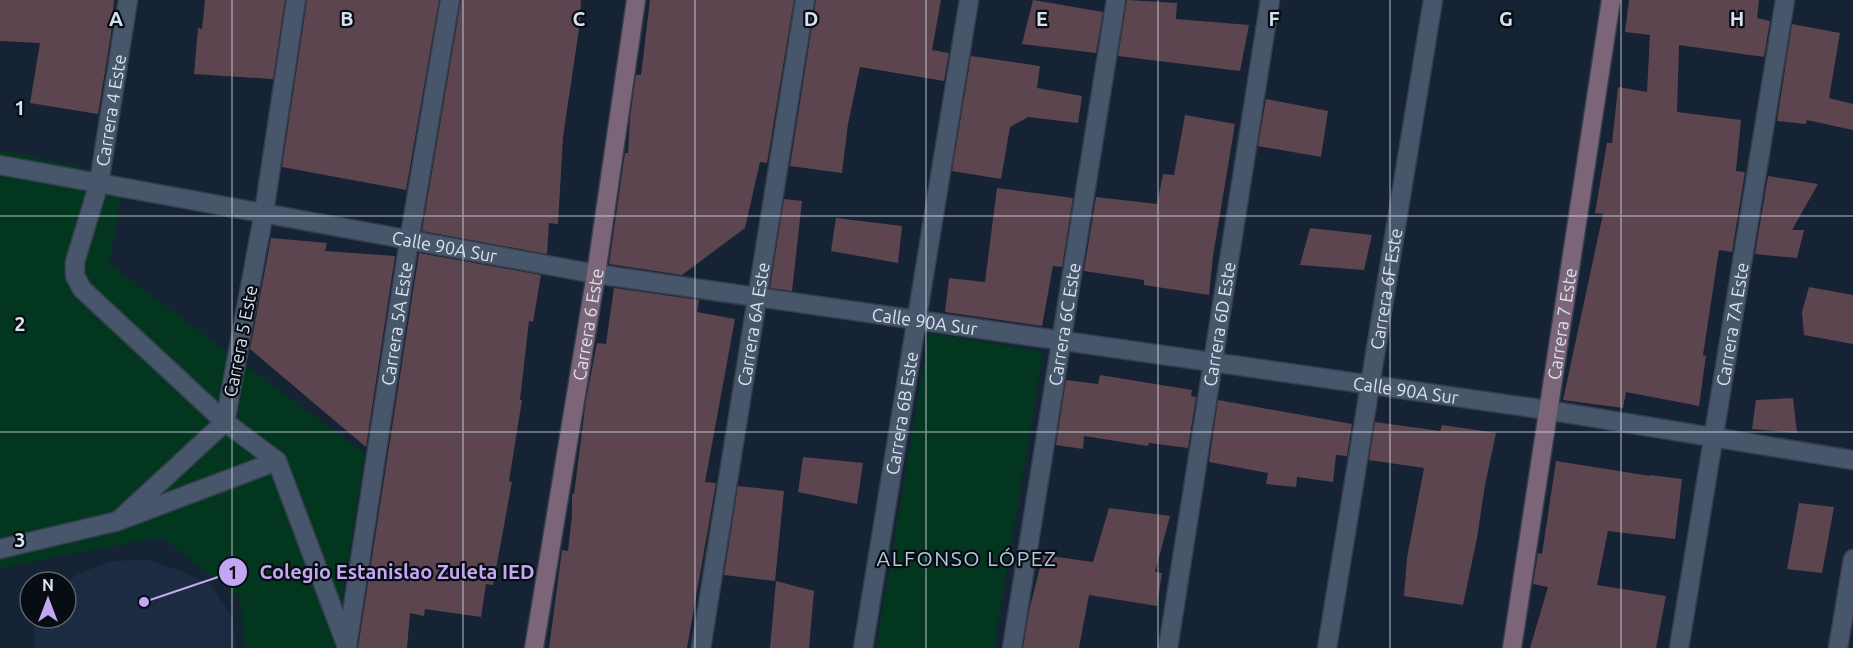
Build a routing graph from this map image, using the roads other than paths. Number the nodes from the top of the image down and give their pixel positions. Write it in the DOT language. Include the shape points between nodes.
graph roads {
  1 [pos="128,0"];
  2 [pos="296,0"];
  3 [pos="450,0"];
  4 [pos="636,0"];
  5 [pos="805,0"];
  6 [pos="969,0"];
  7 [pos="1116,0"];
  8 [pos="1270,0"];
  9 [pos="1433,0"];
  10 [pos="1611,0"];
  11 [pos="1785,0"];
  12 [pos="0,165"];
  13 [pos="99,183"];
  14 [pos="264,212"];
  15 [pos="410,241"];
  16 [pos="596,274"];
  17 [pos="758,296"];
  18 [pos="916,320"];
  19 [pos="1062,340"];
  20 [pos="1213,362"];
  21 [pos="1370,385"];
  22 [pos="1547,410"];
  23 [pos="225,422"];
  24 [pos="1713,437"];
  25 [pos="1853,460"];
  26 [pos="277,461"];
  27 [pos="118,521"];
  28 [pos="0,549"];
  29 [pos="1853,559"];
  30 [pos="347,647"];
  31 [pos="534,648"];
  32 [pos="701,648"];
  33 [pos="863,648"];
  34 [pos="1012,648"];
  35 [pos="1168,648"];
  36 [pos="1327,648"];
  37 [pos="1512,648"];
  38 [pos="1679,648"];
  39 [pos="1838,648"];
  1 -- 13 [label="street, Carrera 4 Este"];
  2 -- 14 [label="street, Carrera 5 Este"];
  3 -- 15 [label="street, Carrera 5A Este"];
  4 -- 16 [label="street, Carrera 6 Este"];
  5 -- 17 [label="street, Carrera 6A Este"];
  6 -- 18 [label="street, Carrera 6B Este"];
  7 -- 19 [label="street, Carrera 6C Este"];
  8 -- 20 [label="street, Carrera 6D Este"];
  9 -- 21 [label="street, Carrera 6F Este"];
  10 -- 22 [label="street, Carrera 7 Este"];
  11 -- 24 [label="street, Carrera 7A Este"];
  12 -- 13 [label="street, Calle 90A Sur"];
  13 -- 14 [label="street, Calle 90A Sur"];
  13 -- 23 [label="street, Carrera 4 Este" via="75,262 75,276 82,289"];
  14 -- 15 [label="street, Calle 90A Sur"];
  14 -- 23 [label="street, Carrera 5 Este"];
  15 -- 16 [label="street, Calle 90A Sur"];
  15 -- 30 [label="street, Carrera 5A Este"];
  16 -- 17 [label="street, Calle 90A Sur"];
  16 -- 31 [label="street, Carrera 6 Este"];
  17 -- 18 [label="street, Calle 90A Sur"];
  17 -- 32 [label="street, Carrera 6A Este"];
  18 -- 19 [label="street, Calle 90A Sur"];
  18 -- 33 [label="street, Carrera 6B Este"];
  19 -- 20 [label="street, Calle 90A Sur"];
  19 -- 34 [label="street, Carrera 6C Este"];
  20 -- 21 [label="street, Calle 90A Sur"];
  20 -- 35 [label="street, Carrera 6D Este"];
  21 -- 22 [label="street, Calle 90A Sur"];
  21 -- 36 [label="street, Carrera 6F Este"];
  22 -- 24 [label="street, Calle 90A Sur"];
  22 -- 37 [label="street, Carrera 7 Este"];
  23 -- 26 [label="street, Carrera 5 Este"];
  23 -- 27 [label="street"];
  24 -- 25 [label="street, Calle 90A Sur"];
  24 -- 38 [label="street, Carrera 7A Este"];
  26 -- 27 [label="street"];
  26 -- 30 [label="street"];
  27 -- 28 [label="street"];
  29 -- 39 [label="street"];
}
